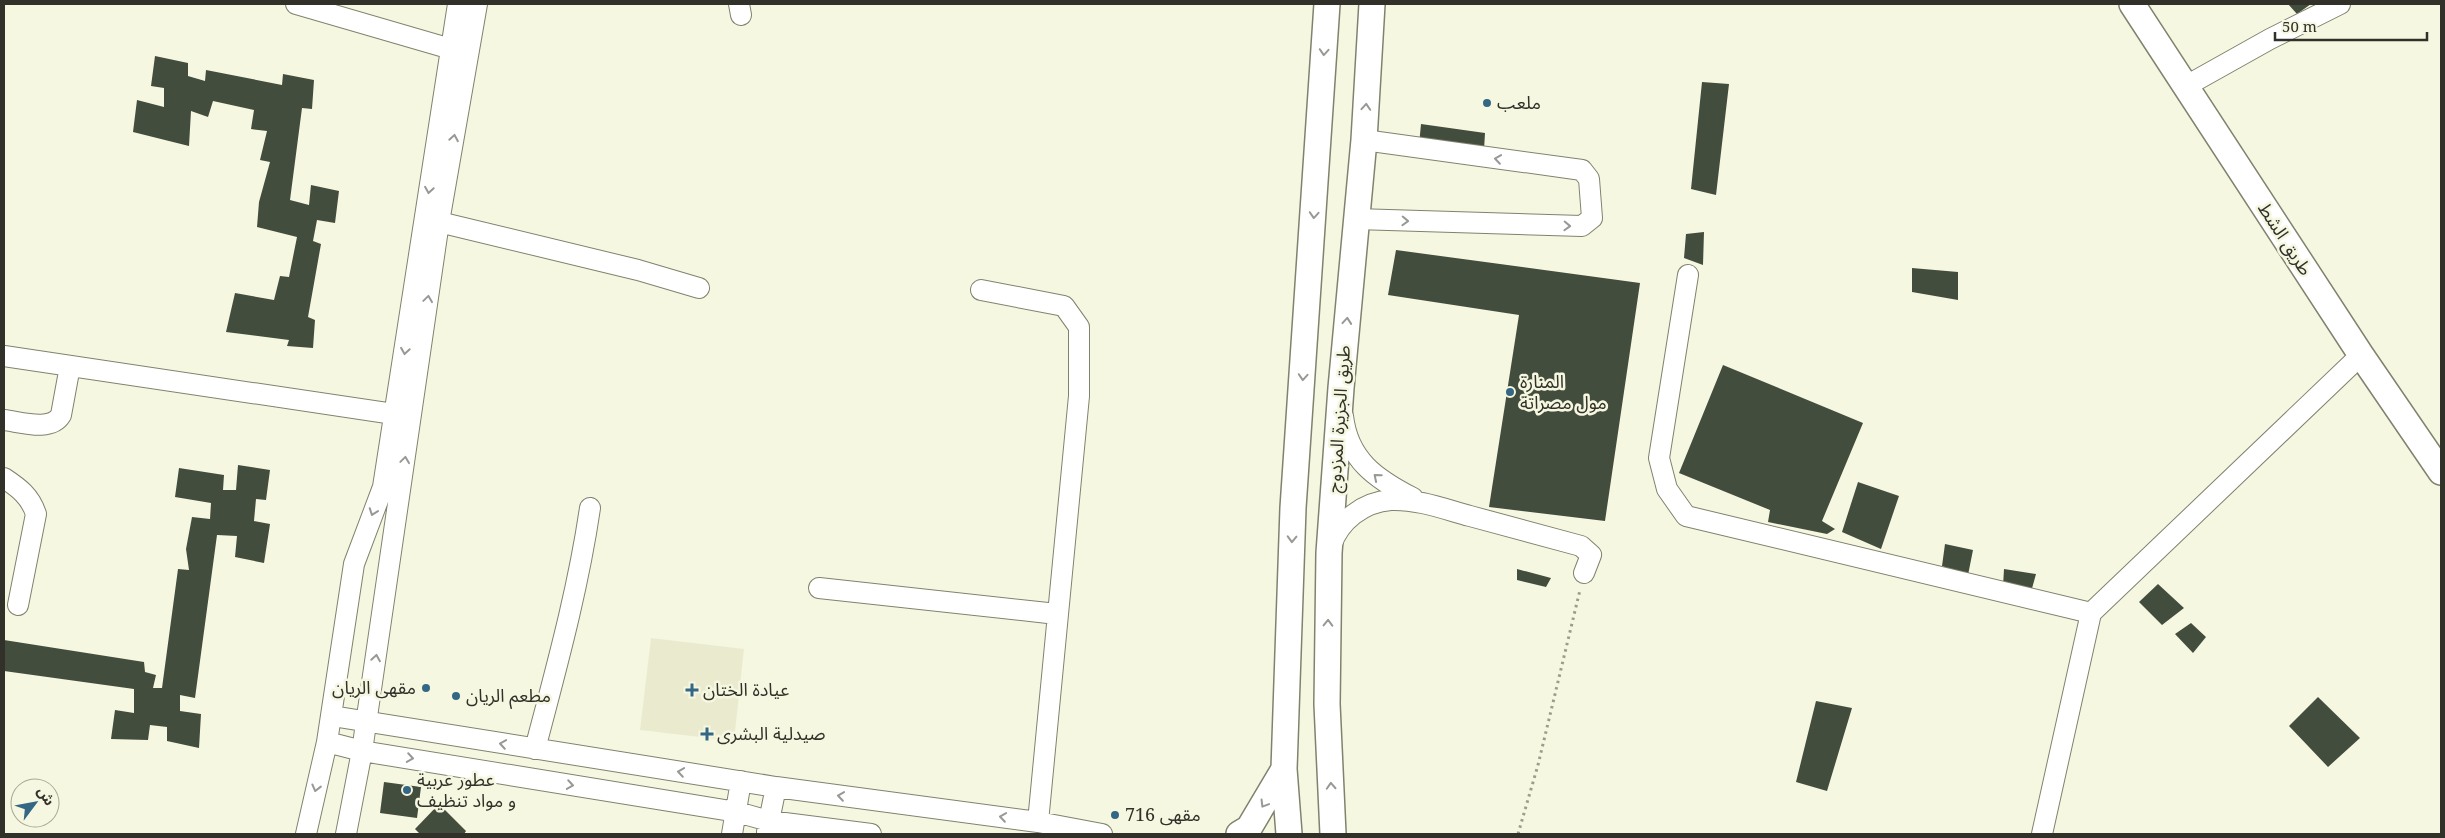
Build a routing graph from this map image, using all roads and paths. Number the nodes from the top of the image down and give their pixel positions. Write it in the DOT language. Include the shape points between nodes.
graph roads {
  1 [pos="296,4"];
  2 [pos="458,4"];
  3 [pos="477,4"];
  4 [pos="1327,4"];
  5 [pos="1372,4"];
  6 [pos="2132,4"];
  7 [pos="2340,4"];
  8 [pos="451,49"];
  9 [pos="2186,86"];
  10 [pos="1364,140"];
  11 [pos="1356,219"];
  12 [pos="439,222"];
  13 [pos="1688,275"];
  14 [pos="699,288"];
  15 [pos="981,290"];
  16 [pos="2361,355"];
  17 [pos="4,356"];
  18 [pos="70,366"];
  19 [pos="1341,388"];
  20 [pos="403,415"];
  21 [pos="4,420"];
  22 [pos="2441,472"];
  23 [pos="4,478"];
  24 [pos="1419,502"];
  25 [pos="590,508"];
  26 [pos="1329,553"];
  27 [pos="1584,573"];
  28 [pos="819,588"];
  29 [pos="18,605"];
  30 [pos="2091,613"];
  31 [pos="1057,614"];
  32 [pos="332,716"];
  33 [pos="366,723"];
  34 [pos="328,742"];
  35 [pos="535,749"];
  36 [pos="362,750"];
  37 [pos="1284,769"];
  38 [pos="741,781"];
  39 [pos="776,787"];
  40 [pos="737,812"];
  41 [pos="1038,822"];
  42 [pos="768,828"];
  43 [pos="304,829"];
  44 [pos="346,834"];
  45 [pos="732,834"];
  46 [pos="872,834"];
  47 [pos="1102,834"];
  48 [pos="1239,834"];
  49 [pos="1289,834"];
  50 [pos="1333,834"];
  51 [pos="1518,834"];
  52 [pos="2042,834"];
  1 -- 8 [label="street"];
  2 -- 8 [label="street"];
  12 -- 3 [label="street, one-way"];
  4 -- 37 [label="main road, one-way" via="1293,508"];
  10 -- 5 [label="main road, طريق الجزيرة المزدوج, one-way"];
  6 -- 9 [label="main road, طريق الشط"];
  7 -- 9 [label="street"];
  8 -- 20 [label="street, one-way"];
  9 -- 16 [label="main road, طريق الشط"];
  10 -- 11 [label="main road, طريق الجزيرة المزدوج"];
  11 -- 10 [label="street, one-way" via="1582,226 1592,218 1589,178 1582,170"];
  19 -- 11 [label="main road, طريق الجزيرة المزدوج, one-way"];
  12 -- 14 [label="street"];
  20 -- 12 [label="street, one-way"];
  13 -- 30 [label="street" via="1659,458 1667,490 1686,516"];
  15 -- 31 [label="street" via="1064,306 1079,327 1079,396"];
  16 -- 22 [label="main road, طريق الشط"];
  16 -- 30 [label="street"];
  17 -- 18 [label="street"];
  18 -- 20 [label="street"];
  18 -- 21 [label="street" via="58,420 50,425"];
  24 -- 19 [label="street, one-way" via="1384,483 1368,470 1358,456 1348,439"];
  19 -- 26 [label="main road, طريق الجزيرة المزدوج"];
  20 -- 32 [label="street, one-way" via="383,487 354,564"];
  33 -- 20 [label="street, one-way"];
  23 -- 29 [label="street" via="24,492 36,514"];
  24 -- 26 [label="street" via="1390,500 1367,506 1342,524 1335,533"];
  24 -- 27 [label="street" via="1581,546 1591,555"];
  25 -- 35 [label="street" via="569,619"];
  50 -- 26 [label="main road, طريق الجزيرة المزدوج, one-way" via="1327,704"];
  27 -- 51 [label="path"];
  28 -- 31 [label="street"];
  30 -- 52 [label="street"];
  31 -- 41 [label="street"];
  32 -- 33 [label="street"];
  32 -- 34 [label="street"];
  35 -- 33 [label="street, one-way"];
  33 -- 36 [label="street"];
  34 -- 36 [label="street"];
  34 -- 43 [label="street, one-way"];
  38 -- 35 [label="street, one-way"];
  36 -- 40 [label="street, one-way"];
  36 -- 44 [label="street"];
  37 -- 48 [label="main road, one-way" via="1249,828"];
  37 -- 49 [label="main road"];
  38 -- 39 [label="street"];
  38 -- 40 [label="street"];
  41 -- 39 [label="street, one-way"];
  39 -- 42 [label="street"];
  40 -- 42 [label="street"];
  40 -- 45 [label="street"];
  41 -- 47 [label="street"];
  42 -- 46 [label="street"];
}
